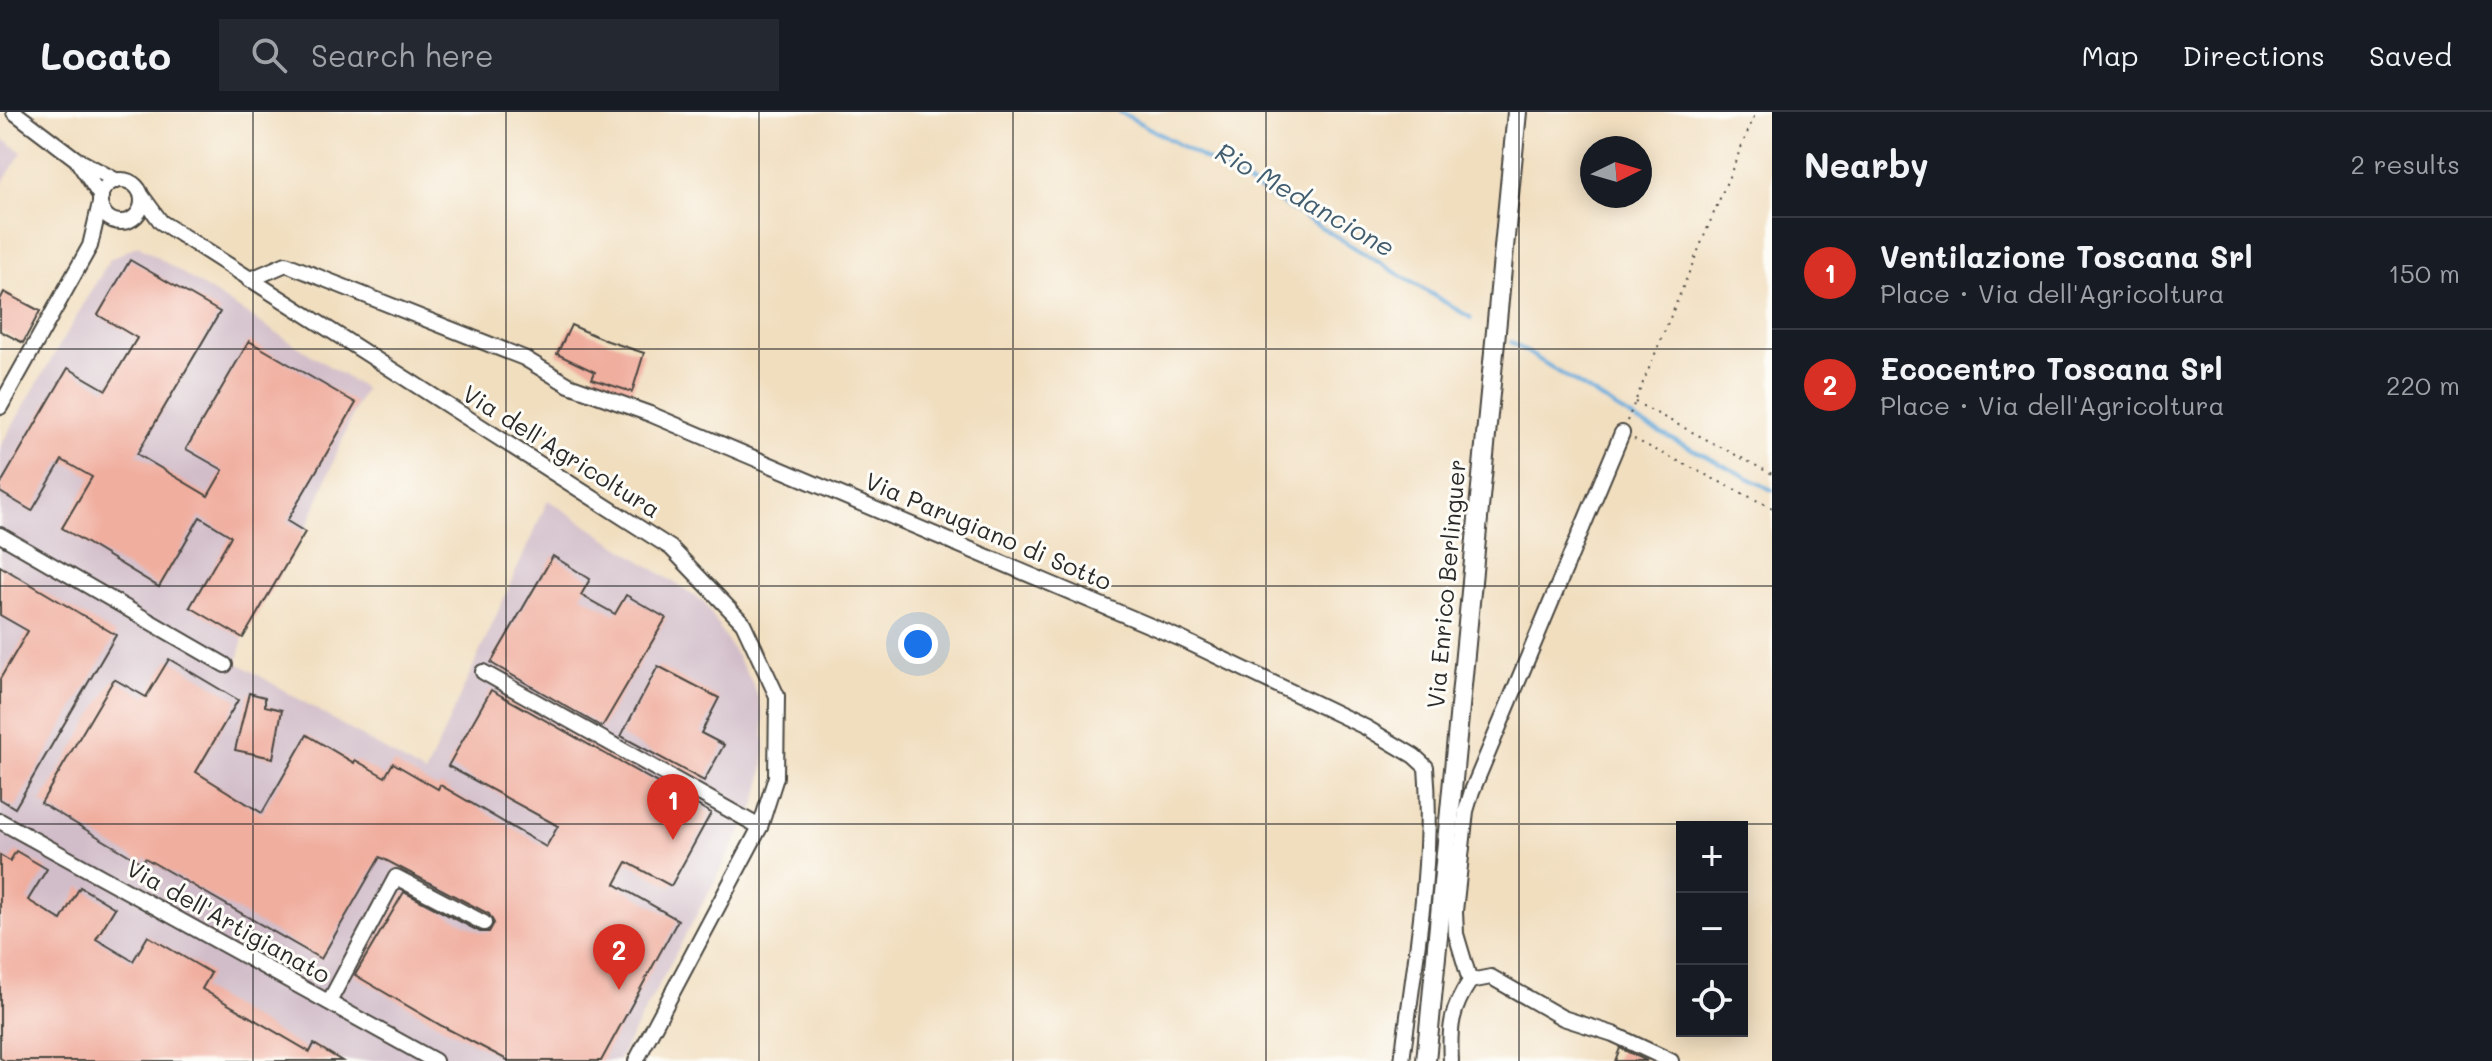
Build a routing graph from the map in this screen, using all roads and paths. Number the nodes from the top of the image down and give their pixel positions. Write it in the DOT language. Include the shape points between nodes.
graph roads {
  1 [pos="14,112"];
  2 [pos="1517,112"];
  3 [pos="1756,112"];
  4 [pos="76,159"];
  5 [pos="117,181"];
  6 [pos="142,196"];
  7 [pos="100,200"];
  8 [pos="125,220"];
  9 [pos="161,222"];
  10 [pos="90,246"];
  11 [pos="249,280"];
  12 [pos="1635,402"];
  13 [pos="0,407"];
  14 [pos="1624,429"];
  15 [pos="1772,474"];
  16 [pos="1772,508"];
  17 [pos="0,535"];
  18 [pos="225,665"];
  19 [pos="483,672"];
  20 [pos="0,821"];
  21 [pos="760,827"];
  22 [pos="484,923"];
  23 [pos="1470,981"];
  24 [pos="329,1002"];
  25 [pos="435,1061"];
  26 [pos="636,1061"];
  27 [pos="1402,1061"];
  28 [pos="1426,1061"];
  29 [pos="1451,1061"];
  30 [pos="1671,1061"];
  1 -- 4 [label="street"];
  2 -- 28 [label="main road, Via Enrico Berlinguer"];
  3 -- 12 [label="path"];
  4 -- 5 [label="street"];
  4 -- 7 [label="street"];
  5 -- 6 [label="street" via="129,182"];
  5 -- 7 [label="street" via="106,186"];
  6 -- 8 [label="street" via="141,209"];
  6 -- 9 [label="street"];
  7 -- 8 [label="street" via="106,216"];
  7 -- 10 [label="street"];
  8 -- 9 [label="street"];
  8 -- 10 [label="street"];
  9 -- 11 [label="street, Via dell'Agricoltura"];
  10 -- 13 [label="street"];
  11 -- 21 [label="street, Via dell'Agricoltura" via="671,548 743,623 777,696 776,777"];
  11 -- 27 [label="street, Via Parugiano di Sotto" via="286,264 524,358 569,385 694,432 1179,638 1414,756 1426,767 1428,785 1425,884"];
  12 -- 14 [label="path"];
  12 -- 15 [label="path"];
  14 -- 16 [label="path"];
  14 -- 23 [label="street" via="1466,811 1455,911"];
  17 -- 18 [label="street"];
  19 -- 21 [label="street"];
  20 -- 24 [label="street, Via dell'Artigianato"];
  21 -- 26 [label="street, Via dell'Agricoltura"];
  22 -- 24 [label="street" via="396,877"];
  23 -- 29 [label="street" via="1449,1031"];
  23 -- 30 [label="street" via="1491,977 1563,1018"];
  24 -- 25 [label="street, Via dell'Artigianato"];
}
